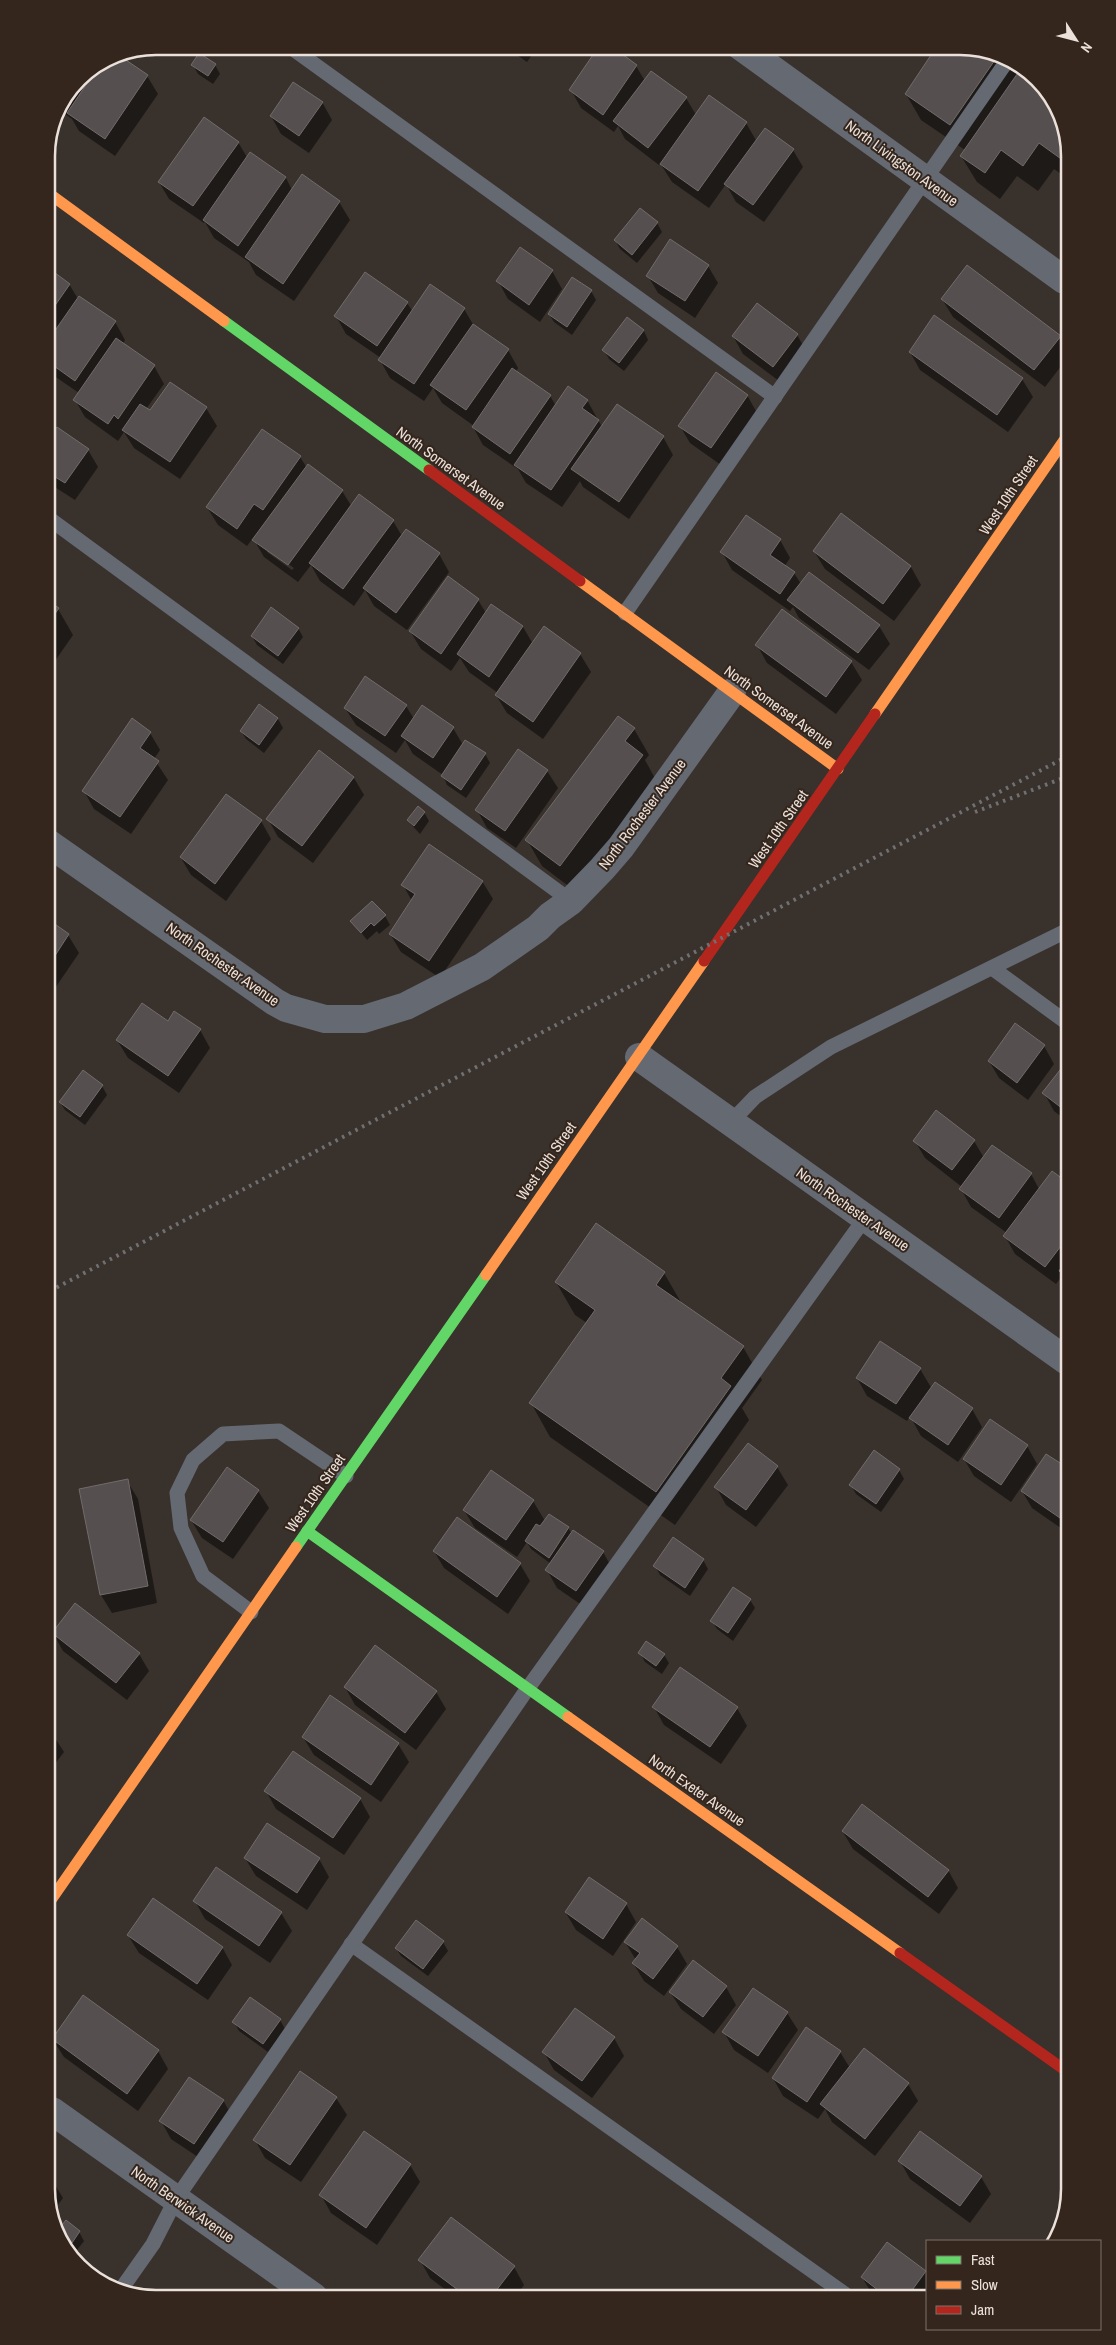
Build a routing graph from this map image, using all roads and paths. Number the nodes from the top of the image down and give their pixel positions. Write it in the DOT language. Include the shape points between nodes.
graph roads {
  1 [pos="301,55"];
  2 [pos="752,55"];
  3 [pos="1005,65"];
  4 [pos="926,180"];
  5 [pos="55,198"];
  6 [pos="1061,278"];
  7 [pos="775,398"];
  8 [pos="1061,444"];
  9 [pos="55,522"];
  10 [pos="625,613"];
  11 [pos="732,692"];
  12 [pos="838,769"];
  13 [pos="55,848"];
  14 [pos="571,901"];
  15 [pos="1061,933"];
  16 [pos="992,968"];
  17 [pos="1061,1018"];
  18 [pos="638,1057"];
  19 [pos="731,1122"];
  20 [pos="865,1218"];
  21 [pos="1061,1358"];
  22 [pos="346,1476"];
  23 [pos="307,1531"];
  24 [pos="251,1612"];
  25 [pos="528,1688"];
  26 [pos="55,1894"];
  27 [pos="351,1944"];
  28 [pos="1061,2067"];
  29 [pos="55,2113"];
  30 [pos="176,2199"];
  31 [pos="124,2285"];
  32 [pos="304,2290"];
  33 [pos="839,2290"];
  1 -- 7 [label="lane"];
  2 -- 4 [label="street, North Livingston Avenue"];
  3 -- 4 [label="lane"];
  4 -- 6 [label="street, North Livingston Avenue"];
  4 -- 7 [label="lane"];
  5 -- 10 [label="street, North Somerset Avenue"];
  7 -- 10 [label="lane"];
  8 -- 12 [label="street, West 10th Street"];
  9 -- 14 [label="lane"];
  10 -- 11 [label="street, North Somerset Avenue"];
  11 -- 12 [label="street, North Somerset Avenue"];
  11 -- 14 [label="street, North Rochester Avenue" via="621,846"];
  12 -- 18 [label="street, West 10th Street"];
  13 -- 14 [label="street, North Rochester Avenue" via="274,1002 325,1019 364,1019 437,992 482,967"];
  15 -- 16 [label="lane"];
  16 -- 17 [label="lane"];
  16 -- 19 [label="lane" via="831,1047 754,1097"];
  18 -- 19 [label="street, North Rochester Avenue"];
  18 -- 22 [label="street, West 10th Street"];
  19 -- 20 [label="street, North Rochester Avenue"];
  20 -- 21 [label="street, North Rochester Avenue"];
  20 -- 25 [label="lane"];
  22 -- 23 [label="street, West 10th Street"];
  22 -- 24 [label="lane" via="279,1431 223,1434 193,1460 177,1493 181,1528 203,1576"];
  23 -- 24 [label="street, West 10th Street"];
  23 -- 25 [label="street, North Exeter Avenue"];
  24 -- 26 [label="street, West 10th Street"];
  25 -- 27 [label="lane"];
  25 -- 28 [label="street, North Exeter Avenue"];
  27 -- 30 [label="lane"];
  27 -- 33 [label="lane"];
  29 -- 30 [label="street, North Berwick Avenue"];
  30 -- 31 [label="lane" via="153,2244"];
  30 -- 32 [label="street, North Berwick Avenue"];
}
